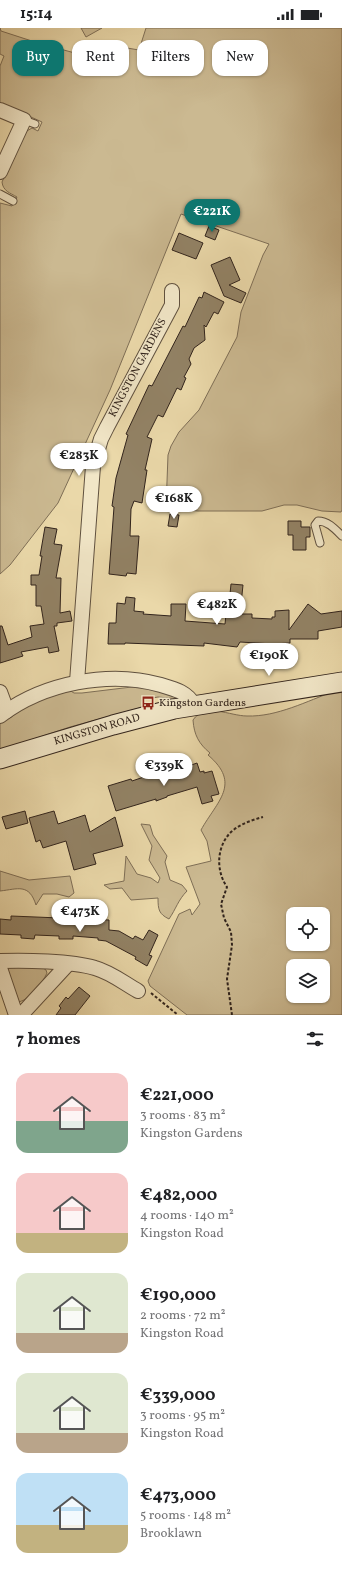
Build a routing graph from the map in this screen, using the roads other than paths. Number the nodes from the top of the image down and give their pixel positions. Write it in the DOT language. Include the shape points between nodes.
graph roads {
  1 [pos="0,110"];
  2 [pos="0,172"];
  3 [pos="0,194"];
  4 [pos="13,201"];
  5 [pos="172,291"];
  6 [pos="342,536"];
  7 [pos="320,543"];
  8 [pos="77,682"];
  9 [pos="342,682"];
  10 [pos="0,692"];
  11 [pos="194,705"];
  12 [pos="3,713"];
  13 [pos="0,759"];
  14 [pos="0,961"];
  15 [pos="68,964"];
  16 [pos="0,968"];
  17 [pos="138,991"];
  18 [pos="16,1015"];
  19 [pos="21,1015"];
  1 -- 2 [label="street" via="30,122"];
  3 -- 4 [label="lane"];
  5 -- 8 [label="street, KINGSTON GARDENS" via="172,305 107,426 93,466"];
  6 -- 7 [label="lane" via="324,521 318,521 315,525"];
  8 -- 11 [label="street" via="137,679 183,693"];
  8 -- 12 [label="street" via="39,694"];
  9 -- 11 [label="main road, KINGSTON ROAD"];
  10 -- 12 [label="street"];
  11 -- 13 [label="main road, KINGSTON ROAD" via="113,725"];
  14 -- 15 [label="street"];
  15 -- 17 [label="street" via="95,968"];
  15 -- 19 [label="street"];
  16 -- 18 [label="street"];
}
